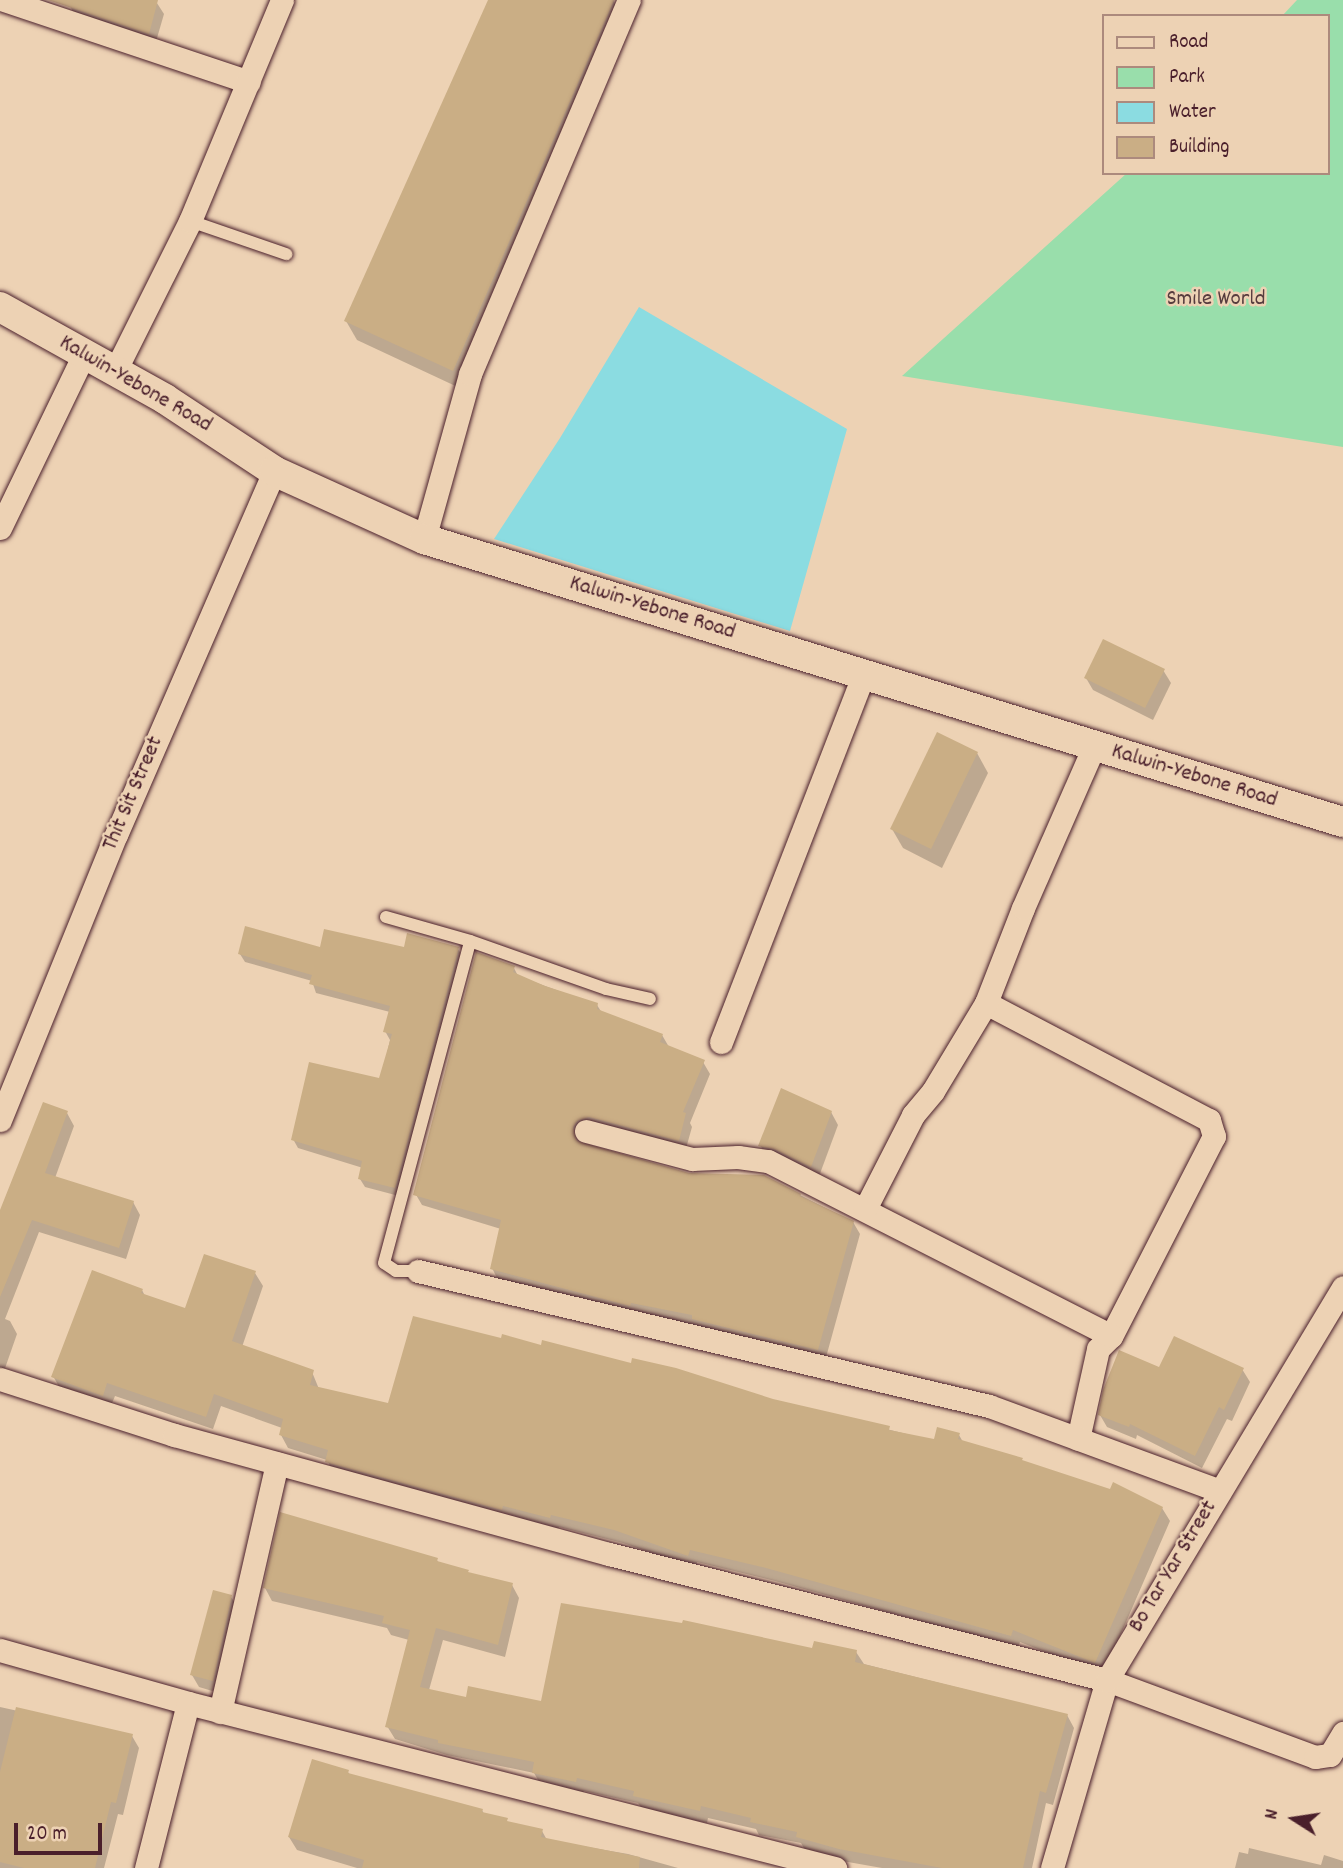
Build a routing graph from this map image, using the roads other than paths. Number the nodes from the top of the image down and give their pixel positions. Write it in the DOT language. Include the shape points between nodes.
graph roads {
  1 [pos="4,0"];
  2 [pos="282,0"];
  3 [pos="629,0"];
  4 [pos="249,82"];
  5 [pos="190,221"];
  6 [pos="286,254"];
  7 [pos="0,307"];
  8 [pos="84,354"];
  9 [pos="115,371"];
  10 [pos="274,471"];
  11 [pos="0,528"];
  12 [pos="424,539"];
  13 [pos="863,674"];
  14 [pos="1094,746"];
  15 [pos="1343,822"];
  16 [pos="386,917"];
  17 [pos="471,941"];
  18 [pos="650,999"];
  19 [pos="986,1003"];
  20 [pos="721,1042"];
  21 [pos="0,1120"];
  22 [pos="586,1131"];
  23 [pos="865,1209"];
  24 [pos="418,1271"];
  25 [pos="1343,1287"];
  26 [pos="1111,1336"];
  27 [pos="0,1379"];
  28 [pos="1078,1439"];
  29 [pos="277,1463"];
  30 [pos="1220,1490"];
  31 [pos="0,1650"];
  32 [pos="1107,1681"];
  33 [pos="188,1703"];
  34 [pos="220,1712"];
  35 [pos="1343,1733"];
  36 [pos="146,1868"];
  37 [pos="835,1868"];
  38 [pos="1052,1868"];
  1 -- 4 [label="street"];
  2 -- 4 [label="street"];
  3 -- 12 [label="street" via="470,374"];
  4 -- 5 [label="street"];
  5 -- 6 [label="lane"];
  5 -- 9 [label="street"];
  7 -- 8 [label="street, Kalwin-Yebone Road"];
  8 -- 9 [label="street, Kalwin-Yebone Road"];
  8 -- 11 [label="street"];
  9 -- 10 [label="street, Kalwin-Yebone Road"];
  10 -- 12 [label="street, Kalwin-Yebone Road"];
  10 -- 21 [label="street, Thit Sit Street" via="116,835"];
  12 -- 13 [label="street, Kalwin-Yebone Road"];
  13 -- 14 [label="street, Kalwin-Yebone Road"];
  13 -- 20 [label="street"];
  14 -- 15 [label="street, Kalwin-Yebone Road"];
  14 -- 19 [label="street"];
  16 -- 17 [label="lane"];
  17 -- 18 [label="lane" via="606,989"];
  17 -- 24 [label="lane" via="384,1264 396,1271"];
  19 -- 23 [label="street" via="933,1091 913,1115"];
  19 -- 26 [label="street" via="1209,1121 1214,1136"];
  22 -- 23 [label="street" via="692,1159 768,1161"];
  23 -- 26 [label="street"];
  24 -- 28 [label="street" via="989,1406"];
  25 -- 30 [label="street, Bo Tar Yar Street"];
  26 -- 28 [label="street" via="1098,1349"];
  27 -- 29 [label="street"];
  28 -- 30 [label="street"];
  29 -- 32 [label="street" via="609,1554"];
  29 -- 34 [label="street"];
  30 -- 32 [label="street, Bo Tar Yar Street"];
  31 -- 33 [label="street"];
  32 -- 35 [label="street" via="1315,1757 1330,1755"];
  32 -- 38 [label="street, Bo Tar Yar Street"];
  33 -- 34 [label="street"];
  33 -- 36 [label="street"];
  34 -- 37 [label="street"];
}
